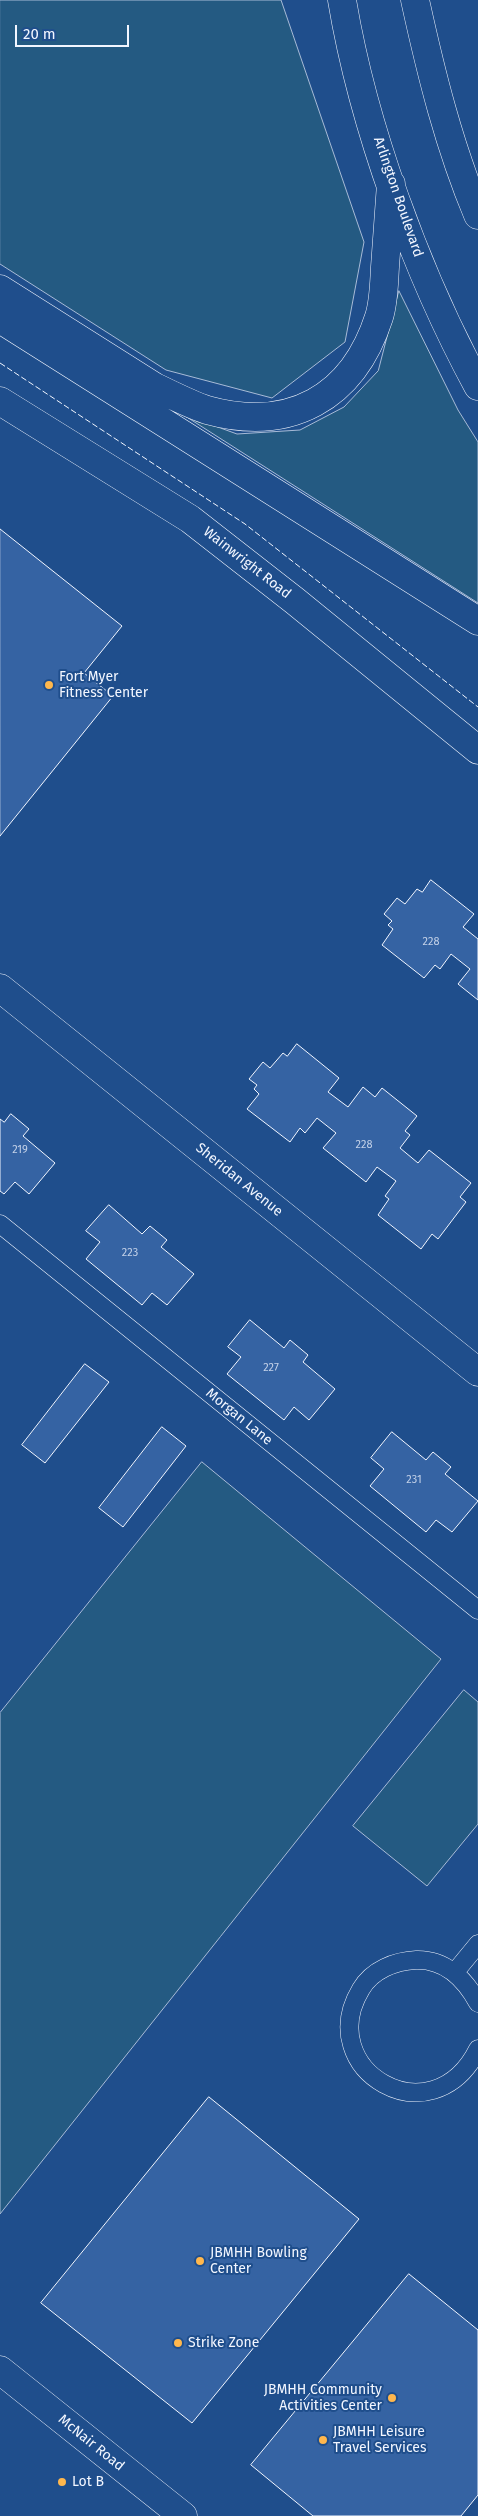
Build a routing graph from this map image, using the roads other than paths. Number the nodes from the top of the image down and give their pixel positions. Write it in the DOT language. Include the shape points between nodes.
graph roads {
  1 [pos="342,0"];
  2 [pos="415,0"];
  3 [pos="391,184"];
  4 [pos="478,215"];
  5 [pos="0,289"];
  6 [pos="0,319"];
  7 [pos="478,386"];
  8 [pos="0,401"];
  9 [pos="478,622"];
  10 [pos="478,750"];
  11 [pos="0,988"];
  12 [pos="0,1224"];
  13 [pos="478,1372"];
  14 [pos="478,1610"];
  15 [pos="478,1944"];
  16 [pos="455,1972"];
  17 [pos="478,2003"];
  18 [pos="478,2049"];
  19 [pos="0,2370"];
  20 [pos="183,2516"];
  1 -- 3 [label="main road, Arlington Boulevard" via="361,84"];
  2 -- 4 [label="main road" via="448,132"];
  3 -- 5 [label="main road" via="380,314 370,342 356,366 339,385 319,401 291,413 236,415 208,410 182,400 155,387"];
  3 -- 7 [label="main road, Arlington Boulevard" via="444,317"];
  6 -- 9 [label="main road"];
  8 -- 10 [label="main road, Wainwright Road" via="190,519 295,600"];
  11 -- 13 [label="main road, Sheridan Avenue"];
  12 -- 14 [label="lane, Morgan Lane"];
  15 -- 16 [label="lane"];
  16 -- 17 [label="lane" via="470,1987"];
  16 -- 18 [label="lane" via="438,1963 418,1960 398,1962 380,1970 364,1983 353,2002 349,2023 351,2044 360,2064 375,2079 394,2089 415,2093 437,2089 456,2079 469,2067"];
  19 -- 20 [label="main road, McNair Road"];
}
